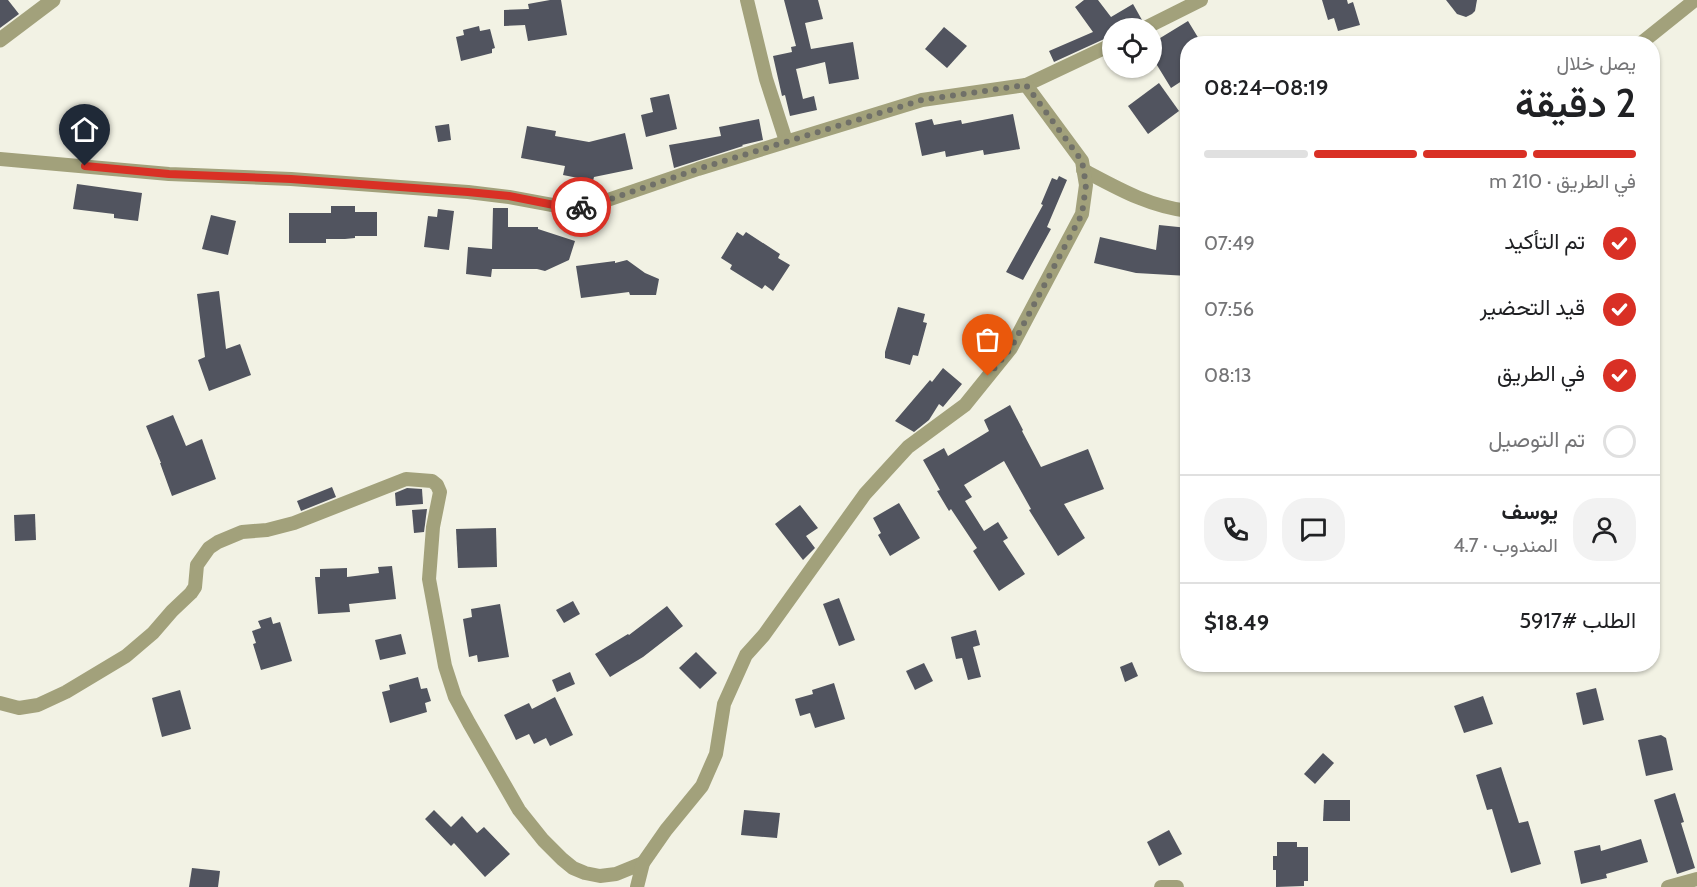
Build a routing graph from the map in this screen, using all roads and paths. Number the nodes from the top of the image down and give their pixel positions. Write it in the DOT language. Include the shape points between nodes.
graph roads {
  1 [pos="747,0"];
  2 [pos="1201,0"];
  3 [pos="1695,0"];
  4 [pos="51,1"];
  5 [pos="1162,19"];
  6 [pos="1650,36"];
  7 [pos="0,40"];
  8 [pos="1102,49"];
  9 [pos="1026,85"];
  10 [pos="786,141"];
  11 [pos="0,159"];
  12 [pos="1083,170"];
  13 [pos="1180,210"];
  14 [pos="0,703"];
  15 [pos="643,864"];
  16 [pos="1697,879"];
  17 [pos="637,887"];
  18 [pos="1161,887"];
  19 [pos="1177,887"];
  20 [pos="1668,887"];
  1 -- 10 [label="street"];
  2 -- 5 [label="street"];
  3 -- 6 [label="street"];
  4 -- 7 [label="street"];
  8 -- 9 [label="street"];
  9 -- 10 [label="street" via="922,100"];
  9 -- 12 [label="street" via="1082,161"];
  10 -- 11 [label="street" via="574,209 468,192 169,174"];
  12 -- 13 [label="street" via="1153,204"];
  12 -- 15 [label="street" via="1086,185 1082,214 1011,348 965,405 909,447 865,494 746,655 724,704 716,753 702,786"];
  14 -- 15 [label="street" via="19,708 38,705 126,656 191,593 198,565 218,542 242,532 294,523 406,479 432,481 440,492 429,579 445,666 464,714 519,810 562,859 573,868 600,876"];
  15 -- 17 [label="street"];
  16 -- 20 [label="street"];
  18 -- 19 [label="street"];
}
